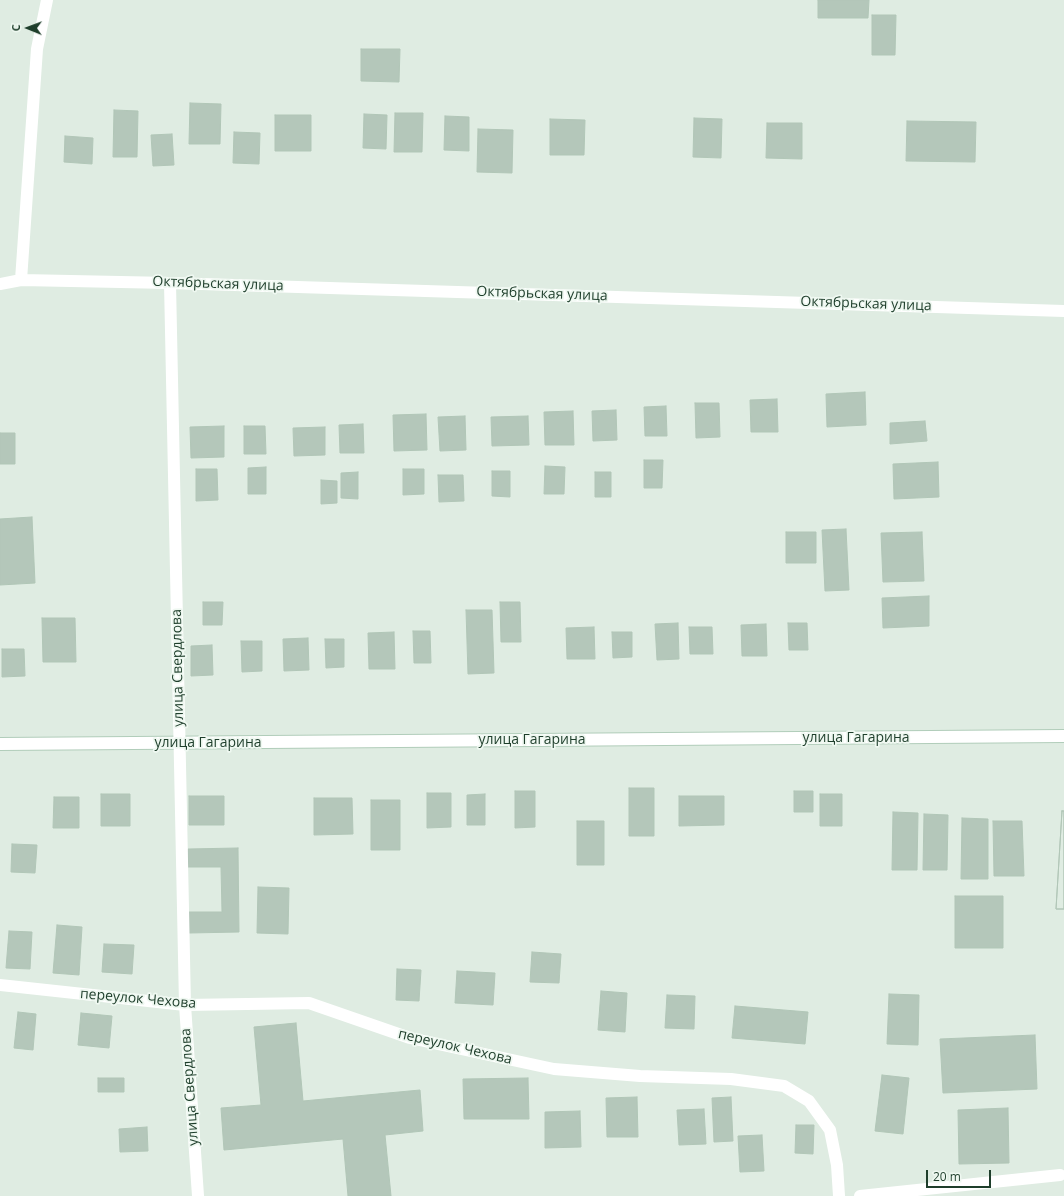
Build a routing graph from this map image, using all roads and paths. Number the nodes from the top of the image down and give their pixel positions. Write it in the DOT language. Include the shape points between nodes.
graph roads {
  1 [pos="47,0"];
  2 [pos="21,280"];
  3 [pos="170,283"];
  4 [pos="0,284"];
  5 [pos="1064,310"];
  6 [pos="1064,736"];
  7 [pos="180,743"];
  8 [pos="0,744"];
  9 [pos="0,985"];
  10 [pos="185,1005"];
  11 [pos="1060,1175"];
  12 [pos="198,1196"];
  13 [pos="839,1196"];
  14 [pos="860,1196"];
  1 -- 2 [label="street" via="37,49"];
  2 -- 3 [label="street, Октябрьская улица"];
  2 -- 4 [label="street, Октябрьская улица"];
  3 -- 5 [label="street, Октябрьская улица"];
  3 -- 7 [label="street, улица Свердлова"];
  6 -- 7 [label="street, улица Гагарина"];
  7 -- 8 [label="street, улица Гагарина"];
  7 -- 10 [label="street, улица Свердлова"];
  9 -- 10 [label="street, переулок Чехова"];
  10 -- 12 [label="street, улица Свердлова"];
  10 -- 13 [label="street, переулок Чехова" via="309,1003 410,1038 554,1069 640,1076 731,1079 784,1086 809,1101 830,1130 837,1165"];
  11 -- 14 [label="street"];
}
